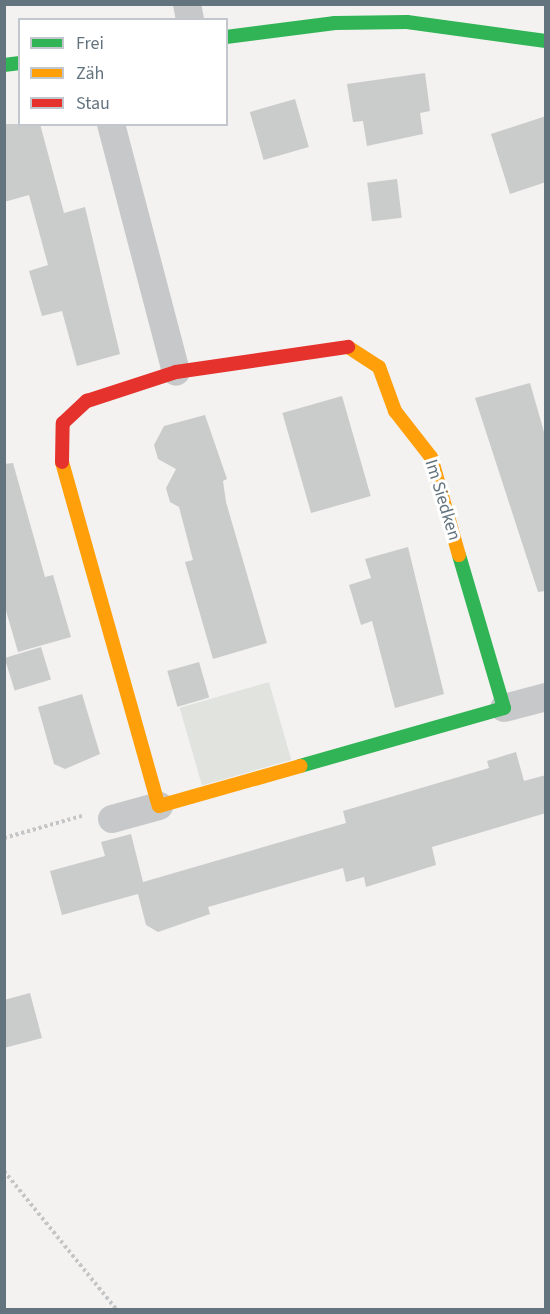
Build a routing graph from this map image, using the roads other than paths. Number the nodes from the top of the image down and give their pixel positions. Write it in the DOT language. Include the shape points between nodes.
graph roads {
  1 [pos="228,37"];
  2 [pos="546,41"];
  3 [pos="112,126"];
  4 [pos="176,372"];
  5 [pos="546,697"];
  6 [pos="504,708"];
  7 [pos="159,806"];
  8 [pos="112,819"];
  1 -- 2 [label="street" via="335,23 407,22"];
  3 -- 4 [label="street"];
  4 -- 6 [label="street, Im Siedken" via="348,347 379,367 395,411 431,457"];
  4 -- 7 [label="street, Im Siedken" via="87,401 63,423 58,440"];
  5 -- 6 [label="street"];
  6 -- 7 [label="street"];
  7 -- 8 [label="street"];
}
